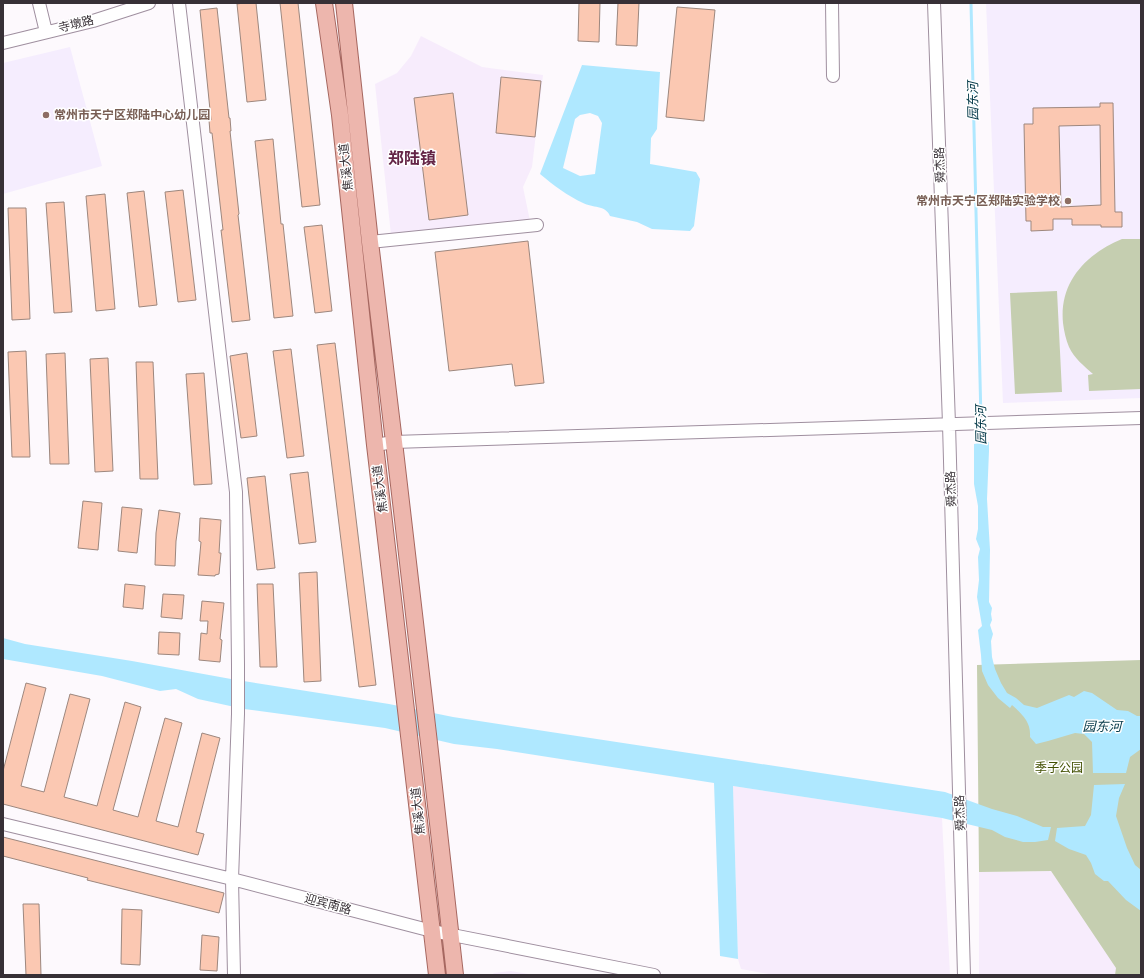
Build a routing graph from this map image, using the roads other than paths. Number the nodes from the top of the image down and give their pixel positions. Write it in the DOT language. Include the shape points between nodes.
graph roads {
  1 [pos="39,3"];
  2 [pos="149,3"];
  3 [pos="179,3"];
  4 [pos="324,3"];
  5 [pos="344,3"];
  6 [pos="832,3"];
  7 [pos="934,3"];
  8 [pos="46,32"];
  9 [pos="3,43"];
  10 [pos="833,76"];
  11 [pos="537,225"];
  12 [pos="370,242"];
  13 [pos="1141,418"];
  14 [pos="949,424"];
  15 [pos="394,442"];
  16 [pos="375,445"];
  17 [pos="3,824"];
  18 [pos="232,879"];
  19 [pos="432,931"];
  20 [pos="450,934"];
  21 [pos="234,975"];
  22 [pos="437,975"];
  23 [pos="455,975"];
  24 [pos="654,975"];
  25 [pos="964,975"];
  1 -- 8 [label="street"];
  2 -- 8 [label="street, 寺墩路" via="93,21"];
  3 -- 18 [label="street" via="236,492 238,714"];
  4 -- 16 [label="main road, 焦溪大道" via="340,115"];
  5 -- 12 [label="main road, 焦溪大道"];
  6 -- 10 [label="street"];
  7 -- 14 [label="street, 舜杰路"];
  8 -- 9 [label="street, 寺墩路"];
  11 -- 12 [label="street"];
  12 -- 15 [label="main road, 焦溪大道"];
  13 -- 14 [label="street"];
  14 -- 15 [label="street"];
  14 -- 25 [label="street, 舜杰路"];
  15 -- 16 [label="street"];
  15 -- 20 [label="main road, 焦溪大道"];
  16 -- 19 [label="main road, 焦溪大道"];
  17 -- 18 [label="street, 迎宾南路"];
  18 -- 19 [label="street, 迎宾南路"];
  18 -- 21 [label="street"];
  19 -- 20 [label="street, 迎宾南路"];
  19 -- 22 [label="main road, 焦溪大道"];
  20 -- 23 [label="main road, 焦溪大道"];
  20 -- 24 [label="street, 迎宾南路"];
}
